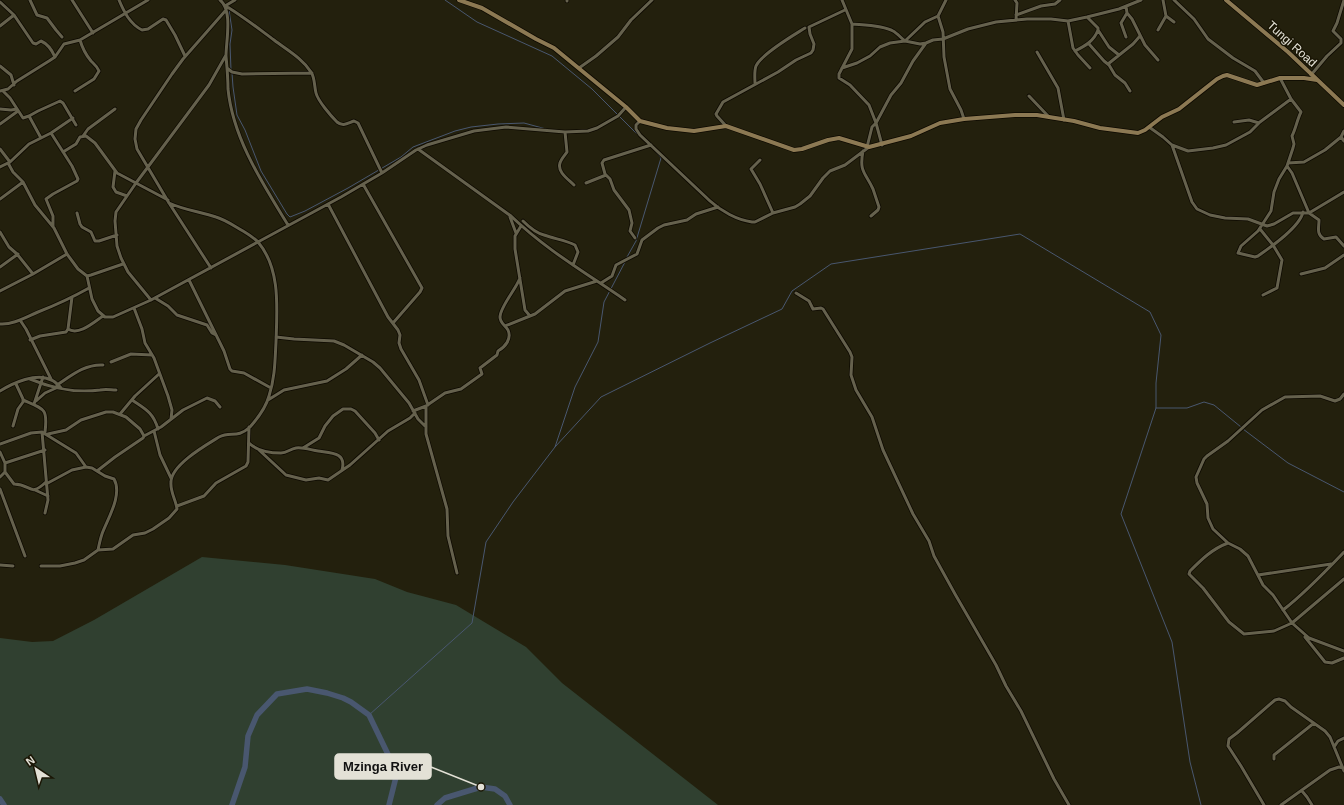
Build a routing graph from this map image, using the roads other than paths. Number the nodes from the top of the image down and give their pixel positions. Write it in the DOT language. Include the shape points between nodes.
graph roads {
  1 [pos="30,0"];
  2 [pos="72,0"];
  3 [pos="119,0"];
  4 [pos="148,0"];
  5 [pos="220,0"];
  6 [pos="235,0"];
  7 [pos="459,0"];
  8 [pos="652,0"];
  9 [pos="842,0"];
  10 [pos="946,0"];
  11 [pos="1141,0"];
  12 [pos="1163,0"];
  13 [pos="1174,0"];
  14 [pos="1226,0"];
  15 [pos="1344,0"];
  16 [pos="1017,1"];
  17 [pos="1058,1"];
  18 [pos="0,2"];
  19 [pos="1126,6"];
  20 [pos="226,8"];
  21 [pos="845,10"];
  22 [pos="125,13"];
  23 [pos="1127,13"];
  24 [pos="14,15"];
  25 [pos="1016,15"];
  26 [pos="938,16"];
  27 [pos="1166,16"];
  28 [pos="1088,17"];
  29 [pos="1016,20"];
  30 [pos="1068,21"];
  31 [pos="1174,22"];
  32 [pos="852,24"];
  33 [pos="0,26"];
  34 [pos="805,28"];
  35 [pos="1098,30"];
  36 [pos="1158,30"];
  37 [pos="93,33"];
  38 [pos="1140,36"];
  39 [pos="62,37"];
  40 [pos="1126,37"];
  41 [pos="943,39"];
  42 [pos="80,40"];
  43 [pos="905,41"];
  44 [pos="926,43"];
  45 [pos="1089,44"];
  46 [pos="1075,51"];
  47 [pos="1037,52"];
  48 [pos="226,55"];
  49 [pos="1119,55"];
  50 [pos="55,56"];
  51 [pos="185,56"];
  52 [pos="1158,60"];
  53 [pos="1108,64"];
  54 [pos="0,66"];
  55 [pos="227,68"];
  56 [pos="578,68"];
  57 [pos="842,68"];
  58 [pos="1090,68"];
  59 [pos="237,73"];
  60 [pos="312,73"];
  61 [pos="1311,75"];
  62 [pos="228,78"];
  63 [pos="1280,78"];
  64 [pos="1317,80"];
  65 [pos="1264,83"];
  66 [pos="755,84"];
  67 [pos="14,85"];
  68 [pos="1130,90"];
  69 [pos="2,91"];
  70 [pos="75,91"];
  71 [pos="1029,96"];
  72 [pos="1291,99"];
  73 [pos="1344,105"];
  74 [pos="626,107"];
  75 [pos="0,109"];
  76 [pos="115,109"];
  77 [pos="17,110"];
  78 [pos="29,116"];
  79 [pos="1049,117"];
  80 [pos="72,118"];
  81 [pos="964,119"];
  82 [pos="1064,120"];
  83 [pos="640,121"];
  84 [pos="1234,122"];
  85 [pos="876,123"];
  86 [pos="1259,123"];
  87 [pos="0,124"];
  88 [pos="76,125"];
  89 [pos="726,126"];
  90 [pos="1149,127"];
  91 [pos="565,132"];
  92 [pos="1344,132"];
  93 [pos="51,133"];
  94 [pos="83,136"];
  95 [pos="1341,137"];
  96 [pos="41,138"];
  97 [pos="1344,141"];
  98 [pos="651,145"];
  99 [pos="882,145"];
  100 [pos="1172,145"];
  101 [pos="868,147"];
  102 [pos="0,149"];
  103 [pos="418,149"];
  104 [pos="863,151"];
  105 [pos="63,152"];
  106 [pos="760,160"];
  107 [pos="9,163"];
  108 [pos="1288,165"];
  109 [pos="148,166"];
  110 [pos="0,168"];
  111 [pos="115,171"];
  112 [pos="382,173"];
  113 [pos="606,175"];
  114 [pos="23,182"];
  115 [pos="136,183"];
  116 [pos="586,183"];
  117 [pos="363,184"];
  118 [pos="574,185"];
  119 [pos="1344,192"];
  120 [pos="127,196"];
  121 [pos="0,199"];
  122 [pos="169,202"];
  123 [pos="328,204"];
  124 [pos="718,208"];
  125 [pos="1303,212"];
  126 [pos="77,213"];
  127 [pos="773,213"];
  128 [pos="1309,213"];
  129 [pos="508,214"];
  130 [pos="871,216"];
  131 [pos="523,221"];
  132 [pos="288,225"];
  133 [pos="1263,225"];
  134 [pos="53,226"];
  135 [pos="521,226"];
  136 [pos="1260,229"];
  137 [pos="0,232"];
  138 [pos="516,234"];
  139 [pos="117,236"];
  140 [pos="635,238"];
  141 [pos="258,242"];
  142 [pos="1273,245"];
  143 [pos="1344,246"];
  144 [pos="18,254"];
  145 [pos="67,254"];
  146 [pos="1344,255"];
  147 [pos="124,264"];
  148 [pos="574,265"];
  149 [pos="0,266"];
  150 [pos="211,268"];
  151 [pos="33,274"];
  152 [pos="1301,274"];
  153 [pos="87,276"];
  154 [pos="520,278"];
  155 [pos="188,280"];
  156 [pos="597,281"];
  157 [pos="601,283"];
  158 [pos="89,288"];
  159 [pos="0,291"];
  160 [pos="796,293"];
  161 [pos="1263,295"];
  162 [pos="72,297"];
  163 [pos="155,298"];
  164 [pos="151,300"];
  165 [pos="625,300"];
  166 [pos="134,308"];
  167 [pos="103,316"];
  168 [pos="530,316"];
  169 [pos="20,320"];
  170 [pos="393,323"];
  171 [pos="0,324"];
  172 [pos="504,326"];
  173 [pos="68,329"];
  174 [pos="217,336"];
  175 [pos="276,337"];
  176 [pos="30,340"];
  177 [pos="152,355"];
  178 [pos="362,356"];
  179 [pos="111,362"];
  180 [pos="103,365"];
  181 [pos="159,374"];
  182 [pos="43,377"];
  183 [pos="30,379"];
  184 [pos="51,379"];
  185 [pos="16,384"];
  186 [pos="41,384"];
  187 [pos="57,386"];
  188 [pos="271,388"];
  189 [pos="116,390"];
  190 [pos="0,391"];
  191 [pos="1344,397"];
  192 [pos="23,400"];
  193 [pos="132,400"];
  194 [pos="268,400"];
  195 [pos="35,403"];
  196 [pos="427,406"];
  197 [pos="220,407"];
  198 [pos="414,412"];
  199 [pos="120,414"];
  200 [pos="171,418"];
  201 [pos="13,426"];
  202 [pos="249,427"];
  203 [pos="426,427"];
  204 [pos="158,429"];
  205 [pos="154,431"];
  206 [pos="45,433"];
  207 [pos="144,436"];
  208 [pos="379,440"];
  209 [pos="249,443"];
  210 [pos="0,444"];
  211 [pos="303,448"];
  212 [pos="44,450"];
  213 [pos="259,450"];
  214 [pos="0,452"];
  215 [pos="342,460"];
  216 [pos="5,463"];
  217 [pos="352,463"];
  218 [pos="86,468"];
  219 [pos="342,470"];
  220 [pos="97,471"];
  221 [pos="5,472"];
  222 [pos="0,477"];
  223 [pos="171,478"];
  224 [pos="46,483"];
  225 [pos="0,490"];
  226 [pos="35,490"];
  227 [pos="48,496"];
  228 [pos="177,506"];
  229 [pos="45,514"];
  230 [pos="1228,543"];
  231 [pos="98,550"];
  232 [pos="1344,552"];
  233 [pos="25,556"];
  234 [pos="1332,564"];
  235 [pos="0,565"];
  236 [pos="13,566"];
  237 [pos="41,566"];
  238 [pos="457,574"];
  239 [pos="1258,575"];
  240 [pos="1344,579"];
  241 [pos="1283,610"];
  242 [pos="1292,624"];
  243 [pos="1301,632"];
  244 [pos="1344,651"];
  245 [pos="1344,658"];
  246 [pos="1314,723"];
  247 [pos="1344,738"];
  248 [pos="1334,747"];
  249 [pos="1274,759"];
  250 [pos="1344,769"];
  251 [pos="1302,791"];
  252 [pos="1069,805"];
  253 [pos="1264,805"];
  254 [pos="1281,805"];
  255 [pos="1312,805"];
  1 -- 39 [label="street" via="37,15 47,18"];
  2 -- 37 [label="street"];
  3 -- 22 [label="street"];
  4 -- 22 [label="street"];
  5 -- 20 [label="street"];
  6 -- 20 [label="street"];
  7 -- 56 [label="street" via="482,8 554,48"];
  8 -- 56 [label="street" via="618,37"];
  9 -- 21 [label="street"];
  10 -- 26 [label="street"];
  11 -- 19 [label="street"];
  12 -- 27 [label="street"];
  13 -- 65 [label="street" via="1208,39 1255,71"];
  14 -- 61 [label="street, Tungi Road" via="1288,52"];
  15 -- 61 [label="street" via="1333,31 1341,39 1341,43"];
  16 -- 25 [label="street"];
  17 -- 25 [label="street"];
  18 -- 24 [label="street"];
  19 -- 23 [label="street"];
  19 -- 28 [label="street"];
  20 -- 48 [label="street"];
  20 -- 51 [label="street"];
  20 -- 60 [label="street" via="292,53"];
  21 -- 32 [label="street"];
  21 -- 66 [label="street" via="809,27 814,44 811,53"];
  22 -- 37 [label="street"];
  22 -- 51 [label="street" via="142,30 163,19 166,20"];
  23 -- 38 [label="street"];
  23 -- 40 [label="street" via="1121,23"];
  24 -- 33 [label="street"];
  24 -- 50 [label="street" via="33,43 43,41"];
  25 -- 29 [label="street"];
  26 -- 41 [label="street"];
  26 -- 43 [label="street" via="925,22"];
  27 -- 31 [label="street"];
  27 -- 36 [label="street"];
  28 -- 30 [label="street"];
  28 -- 35 [label="street"];
  29 -- 30 [label="street"];
  29 -- 41 [label="street" via="989,23"];
  30 -- 46 [label="street"];
  32 -- 43 [label="street" via="894,31"];
  32 -- 57 [label="street" via="852,49"];
  34 -- 66 [label="street" via="759,61"];
  35 -- 45 [label="street"];
  35 -- 49 [label="street" via="1109,47"];
  37 -- 42 [label="street"];
  38 -- 49 [label="street"];
  38 -- 52 [label="street"];
  41 -- 44 [label="street"];
  41 -- 81 [label="street" via="950,89"];
  42 -- 50 [label="street" via="64,44"];
  42 -- 70 [label="street" via="86,54 99,71 94,79"];
  43 -- 44 [label="street"];
  43 -- 57 [label="street" via="884,44 866,59"];
  44 -- 85 [label="street" via="891,95"];
  45 -- 46 [label="street"];
  45 -- 53 [label="street"];
  46 -- 58 [label="street"];
  47 -- 82 [label="street" via="1058,88"];
  48 -- 55 [label="street"];
  48 -- 109 [label="street" via="209,85"];
  49 -- 53 [label="street"];
  50 -- 67 [label="street"];
  51 -- 109 [label="street" via="136,129 137,149"];
  53 -- 68 [label="street"];
  54 -- 67 [label="street" via="11,75"];
  55 -- 59 [label="street"];
  55 -- 62 [label="street"];
  56 -- 74 [label="street"];
  57 -- 85 [label="street" via="839,78 850,85 866,102"];
  59 -- 60 [label="street"];
  59 -- 62 [label="street"];
  60 -- 112 [label="street" via="316,93 322,104 338,123 358,123"];
  61 -- 64 [label="street, Tungi Road"];
  62 -- 132 [label="street" via="235,122 264,186"];
  63 -- 64 [label="street"];
  63 -- 65 [label="street"];
  63 -- 72 [label="street"];
  64 -- 73 [label="street, Tungi Road"];
  65 -- 90 [label="street" via="1254,84 1223,76 1179,109"];
  66 -- 89 [label="street" via="722,103 716,114"];
  67 -- 69 [label="street"];
  69 -- 77 [label="street"];
  71 -- 79 [label="street"];
  72 -- 86 [label="street"];
  72 -- 108 [label="street" via="1301,112 1292,136 1294,146"];
  74 -- 83 [label="street"];
  74 -- 91 [label="street" via="618,116 597,128"];
  75 -- 77 [label="street"];
  76 -- 94 [label="street" via="88,129"];
  77 -- 78 [label="street" via="23,118"];
  77 -- 87 [label="street"];
  78 -- 80 [label="street" via="60,101 64,103"];
  78 -- 96 [label="street"];
  79 -- 81 [label="street" via="1015,115"];
  79 -- 82 [label="street"];
  80 -- 88 [label="street"];
  80 -- 93 [label="street"];
  81 -- 99 [label="street" via="940,123 920,133"];
  82 -- 90 [label="street" via="1135,133"];
  83 -- 89 [label="street" via="666,128 694,131"];
  83 -- 98 [label="street" via="636,129"];
  84 -- 86 [label="street" via="1248,120"];
  85 -- 99 [label="street"];
  85 -- 101 [label="street" via="872,127"];
  86 -- 100 [label="street" via="1226,145 1188,151"];
  89 -- 101 [label="street" via="794,150 839,138"];
  90 -- 100 [label="street"];
  91 -- 103 [label="street" via="513,127 495,128 451,137"];
  91 -- 118 [label="street" via="567,152 559,168"];
  92 -- 95 [label="street"];
  93 -- 96 [label="street"];
  93 -- 105 [label="street"];
  94 -- 105 [label="street"];
  94 -- 111 [label="street" via="95,143"];
  95 -- 97 [label="street"];
  95 -- 108 [label="street" via="1304,162"];
  96 -- 107 [label="street" via="29,144"];
  98 -- 113 [label="street" via="603,161"];
  98 -- 124 [label="street"];
  99 -- 101 [label="street"];
  100 -- 133 [label="street" via="1192,202 1197,209 1210,215 1248,219"];
  101 -- 104 [label="street"];
  102 -- 107 [label="street"];
  103 -- 112 [label="street"];
  103 -- 129 [label="street"];
  104 -- 127 [label="street" via="845,165 830,171 810,196 800,204"];
  104 -- 130 [label="street" via="861,166 879,207"];
  105 -- 134 [label="street" via="78,179 46,199 53,216"];
  106 -- 127 [label="street" via="751,169"];
  107 -- 110 [label="street"];
  107 -- 114 [label="street" via="13,172"];
  108 -- 128 [label="street"];
  108 -- 133 [label="street" via="1279,179 1271,211"];
  109 -- 115 [label="street"];
  109 -- 122 [label="street"];
  111 -- 115 [label="street"];
  111 -- 120 [label="street" via="113,188"];
  112 -- 117 [label="street"];
  113 -- 116 [label="street"];
  113 -- 140 [label="street" via="628,210 632,223 630,229"];
  114 -- 121 [label="street"];
  114 -- 134 [label="street" via="35,205"];
  115 -- 120 [label="street"];
  115 -- 122 [label="street"];
  117 -- 123 [label="street"];
  117 -- 170 [label="street" via="422,288"];
  119 -- 128 [label="street"];
  120 -- 139 [label="street" via="116,212"];
  122 -- 141 [label="street" via="218,218"];
  122 -- 150 [label="street"];
  123 -- 132 [label="street"];
  123 -- 170 [label="street"];
  124 -- 127 [label="street" via="752,222"];
  124 -- 157 [label="street" via="654,230 641,240 636,254 616,265 612,276"];
  125 -- 128 [label="street"];
  125 -- 133 [label="street" via="1293,213 1270,226"];
  125 -- 142 [label="street" via="1301,220"];
  126 -- 139 [label="street" via="80,224 91,232 95,241"];
  128 -- 143 [label="street" via="1319,220 1318,229 1322,238 1336,237"];
  129 -- 135 [label="street"];
  129 -- 138 [label="street"];
  131 -- 148 [label="street" via="536,232 575,245 578,252"];
  132 -- 141 [label="street"];
  133 -- 136 [label="street"];
  134 -- 145 [label="street"];
  135 -- 138 [label="street"];
  135 -- 148 [label="street"];
  136 -- 142 [label="street"];
  136 -- 142 [label="street" via="1242,244 1238,253 1257,257"];
  137 -- 144 [label="street" via="9,247"];
  138 -- 154 [label="street" via="515,249"];
  139 -- 147 [label="street" via="117,246"];
  141 -- 150 [label="street"];
  141 -- 175 [label="street" via="271,264 274,277"];
  142 -- 161 [label="street" via="1282,260 1276,288"];
  144 -- 149 [label="street"];
  144 -- 151 [label="street"];
  145 -- 151 [label="street"];
  145 -- 153 [label="street"];
  146 -- 152 [label="street" via="1325,268"];
  147 -- 153 [label="street"];
  147 -- 164 [label="street"];
  148 -- 156 [label="street"];
  150 -- 155 [label="street"];
  151 -- 159 [label="street"];
  153 -- 158 [label="street"];
  154 -- 168 [label="street" via="525,310"];
  154 -- 172 [label="street" via="501,311 500,320"];
  155 -- 163 [label="street"];
  155 -- 174 [label="street"];
  156 -- 157 [label="street"];
  156 -- 168 [label="street" via="565,291"];
  157 -- 165 [label="street"];
  158 -- 162 [label="street"];
  158 -- 167 [label="street" via="95,306"];
  160 -- 252 [label="street" via="809,301 813,309 823,309 847,346 852,357 851,375 856,390 872,417 883,450 934,556 1021,711"];
  162 -- 169 [label="street"];
  162 -- 173 [label="street"];
  163 -- 164 [label="street"];
  163 -- 174 [label="street" via="177,315 207,325"];
  164 -- 166 [label="street"];
  166 -- 167 [label="street" via="113,317"];
  166 -- 177 [label="street" via="144,342"];
  167 -- 173 [label="street" via="81,330"];
  168 -- 172 [label="street"];
  169 -- 171 [label="street" via="7,325"];
  169 -- 176 [label="street"];
  170 -- 196 [label="street" via="400,335 401,349 419,380"];
  172 -- 196 [label="street" via="508,331 507,343 494,358 480,368 482,374 460,390 445,393"];
  173 -- 176 [label="street" via="62,334 40,336"];
  174 -- 188 [label="street" via="231,370 244,373"];
  175 -- 178 [label="street" via="334,341"];
  175 -- 188 [label="street" via="275,373"];
  176 -- 184 [label="street"];
  177 -- 179 [label="street" via="131,354"];
  177 -- 181 [label="street"];
  178 -- 194 [label="street" via="326,381 284,390"];
  178 -- 198 [label="street" via="380,368"];
  180 -- 187 [label="street" via="84,368"];
  181 -- 193 [label="street"];
  181 -- 200 [label="street" via="171,405"];
  182 -- 183 [label="street"];
  182 -- 184 [label="street"];
  182 -- 186 [label="street"];
  183 -- 185 [label="street"];
  183 -- 186 [label="street"];
  184 -- 187 [label="street"];
  185 -- 190 [label="street"];
  185 -- 192 [label="street"];
  186 -- 187 [label="street"];
  186 -- 195 [label="street"];
  187 -- 189 [label="street" via="68,391"];
  187 -- 195 [label="street"];
  188 -- 194 [label="street"];
  191 -- 230 [label="street" via="1335,401 1320,396 1285,397 1262,410 1204,459 1196,480 1207,504 1208,518 1213,529"];
  192 -- 195 [label="street"];
  192 -- 201 [label="street"];
  193 -- 199 [label="street"];
  193 -- 204 [label="street" via="152,414"];
  194 -- 202 [label="street"];
  195 -- 206 [label="street" via="46,416"];
  196 -- 198 [label="street"];
  196 -- 203 [label="street"];
  197 -- 200 [label="street" via="212,399 207,398"];
  198 -- 203 [label="street"];
  198 -- 208 [label="street" via="410,418"];
  199 -- 206 [label="street" via="102,413 81,420 66,430"];
  199 -- 207 [label="street" via="140,429"];
  200 -- 204 [label="street"];
  202 -- 209 [label="street"];
  202 -- 223 [label="street" via="240,434 223,435 213,441 186,460"];
  203 -- 238 [label="street" via="428,443 447,508 448,536"];
  204 -- 205 [label="street"];
  205 -- 207 [label="street"];
  205 -- 223 [label="street" via="160,455"];
  206 -- 210 [label="street" via="31,432"];
  206 -- 212 [label="street"];
  206 -- 218 [label="street" via="76,453"];
  207 -- 220 [label="street" via="142,440"];
  208 -- 211 [label="street" via="355,411 343,409 333,416 319,438"];
  208 -- 217 [label="street"];
  209 -- 213 [label="street"];
  209 -- 228 [label="street" via="246,466 216,483 204,496"];
  211 -- 213 [label="street" via="283,453"];
  211 -- 215 [label="street" via="334,453"];
  212 -- 216 [label="street"];
  212 -- 224 [label="street"];
  213 -- 219 [label="street" via="290,477 328,480"];
  214 -- 216 [label="street"];
  215 -- 217 [label="street"];
  215 -- 219 [label="street"];
  216 -- 221 [label="street"];
  217 -- 219 [label="street"];
  218 -- 220 [label="street"];
  218 -- 224 [label="street" via="72,470"];
  220 -- 231 [label="street" via="114,479 116,483 113,509"];
  221 -- 222 [label="street"];
  221 -- 226 [label="street" via="14,484"];
  223 -- 228 [label="street" via="172,493"];
  224 -- 226 [label="street"];
  224 -- 227 [label="street"];
  225 -- 233 [label="street"];
  226 -- 227 [label="street"];
  227 -- 229 [label="street"];
  228 -- 231 [label="street" via="174,514 149,531 134,535 113,549"];
  230 -- 239 [label="street" via="1248,556"];
  230 -- 242 [label="street" via="1204,557 1190,571 1190,576 1203,588 1229,622 1242,633 1274,631"];
  231 -- 237 [label="street" via="75,563"];
  232 -- 234 [label="street"];
  234 -- 239 [label="street"];
  234 -- 241 [label="street"];
  235 -- 236 [label="street"];
  239 -- 241 [label="street"];
  240 -- 242 [label="street"];
  241 -- 242 [label="street"];
  242 -- 243 [label="street"];
  243 -- 244 [label="street"];
  243 -- 245 [label="street" via="1325,662 1332,663"];
  246 -- 248 [label="street" via="1325,731"];
  246 -- 249 [label="street" via="1274,755"];
  246 -- 253 [label="street" via="1279,699 1229,739 1229,748"];
  247 -- 248 [label="street"];
  248 -- 250 [label="street"];
  250 -- 251 [label="street" via="1339,767 1330,770"];
  251 -- 254 [label="street"];
  251 -- 255 [label="street"];
}
